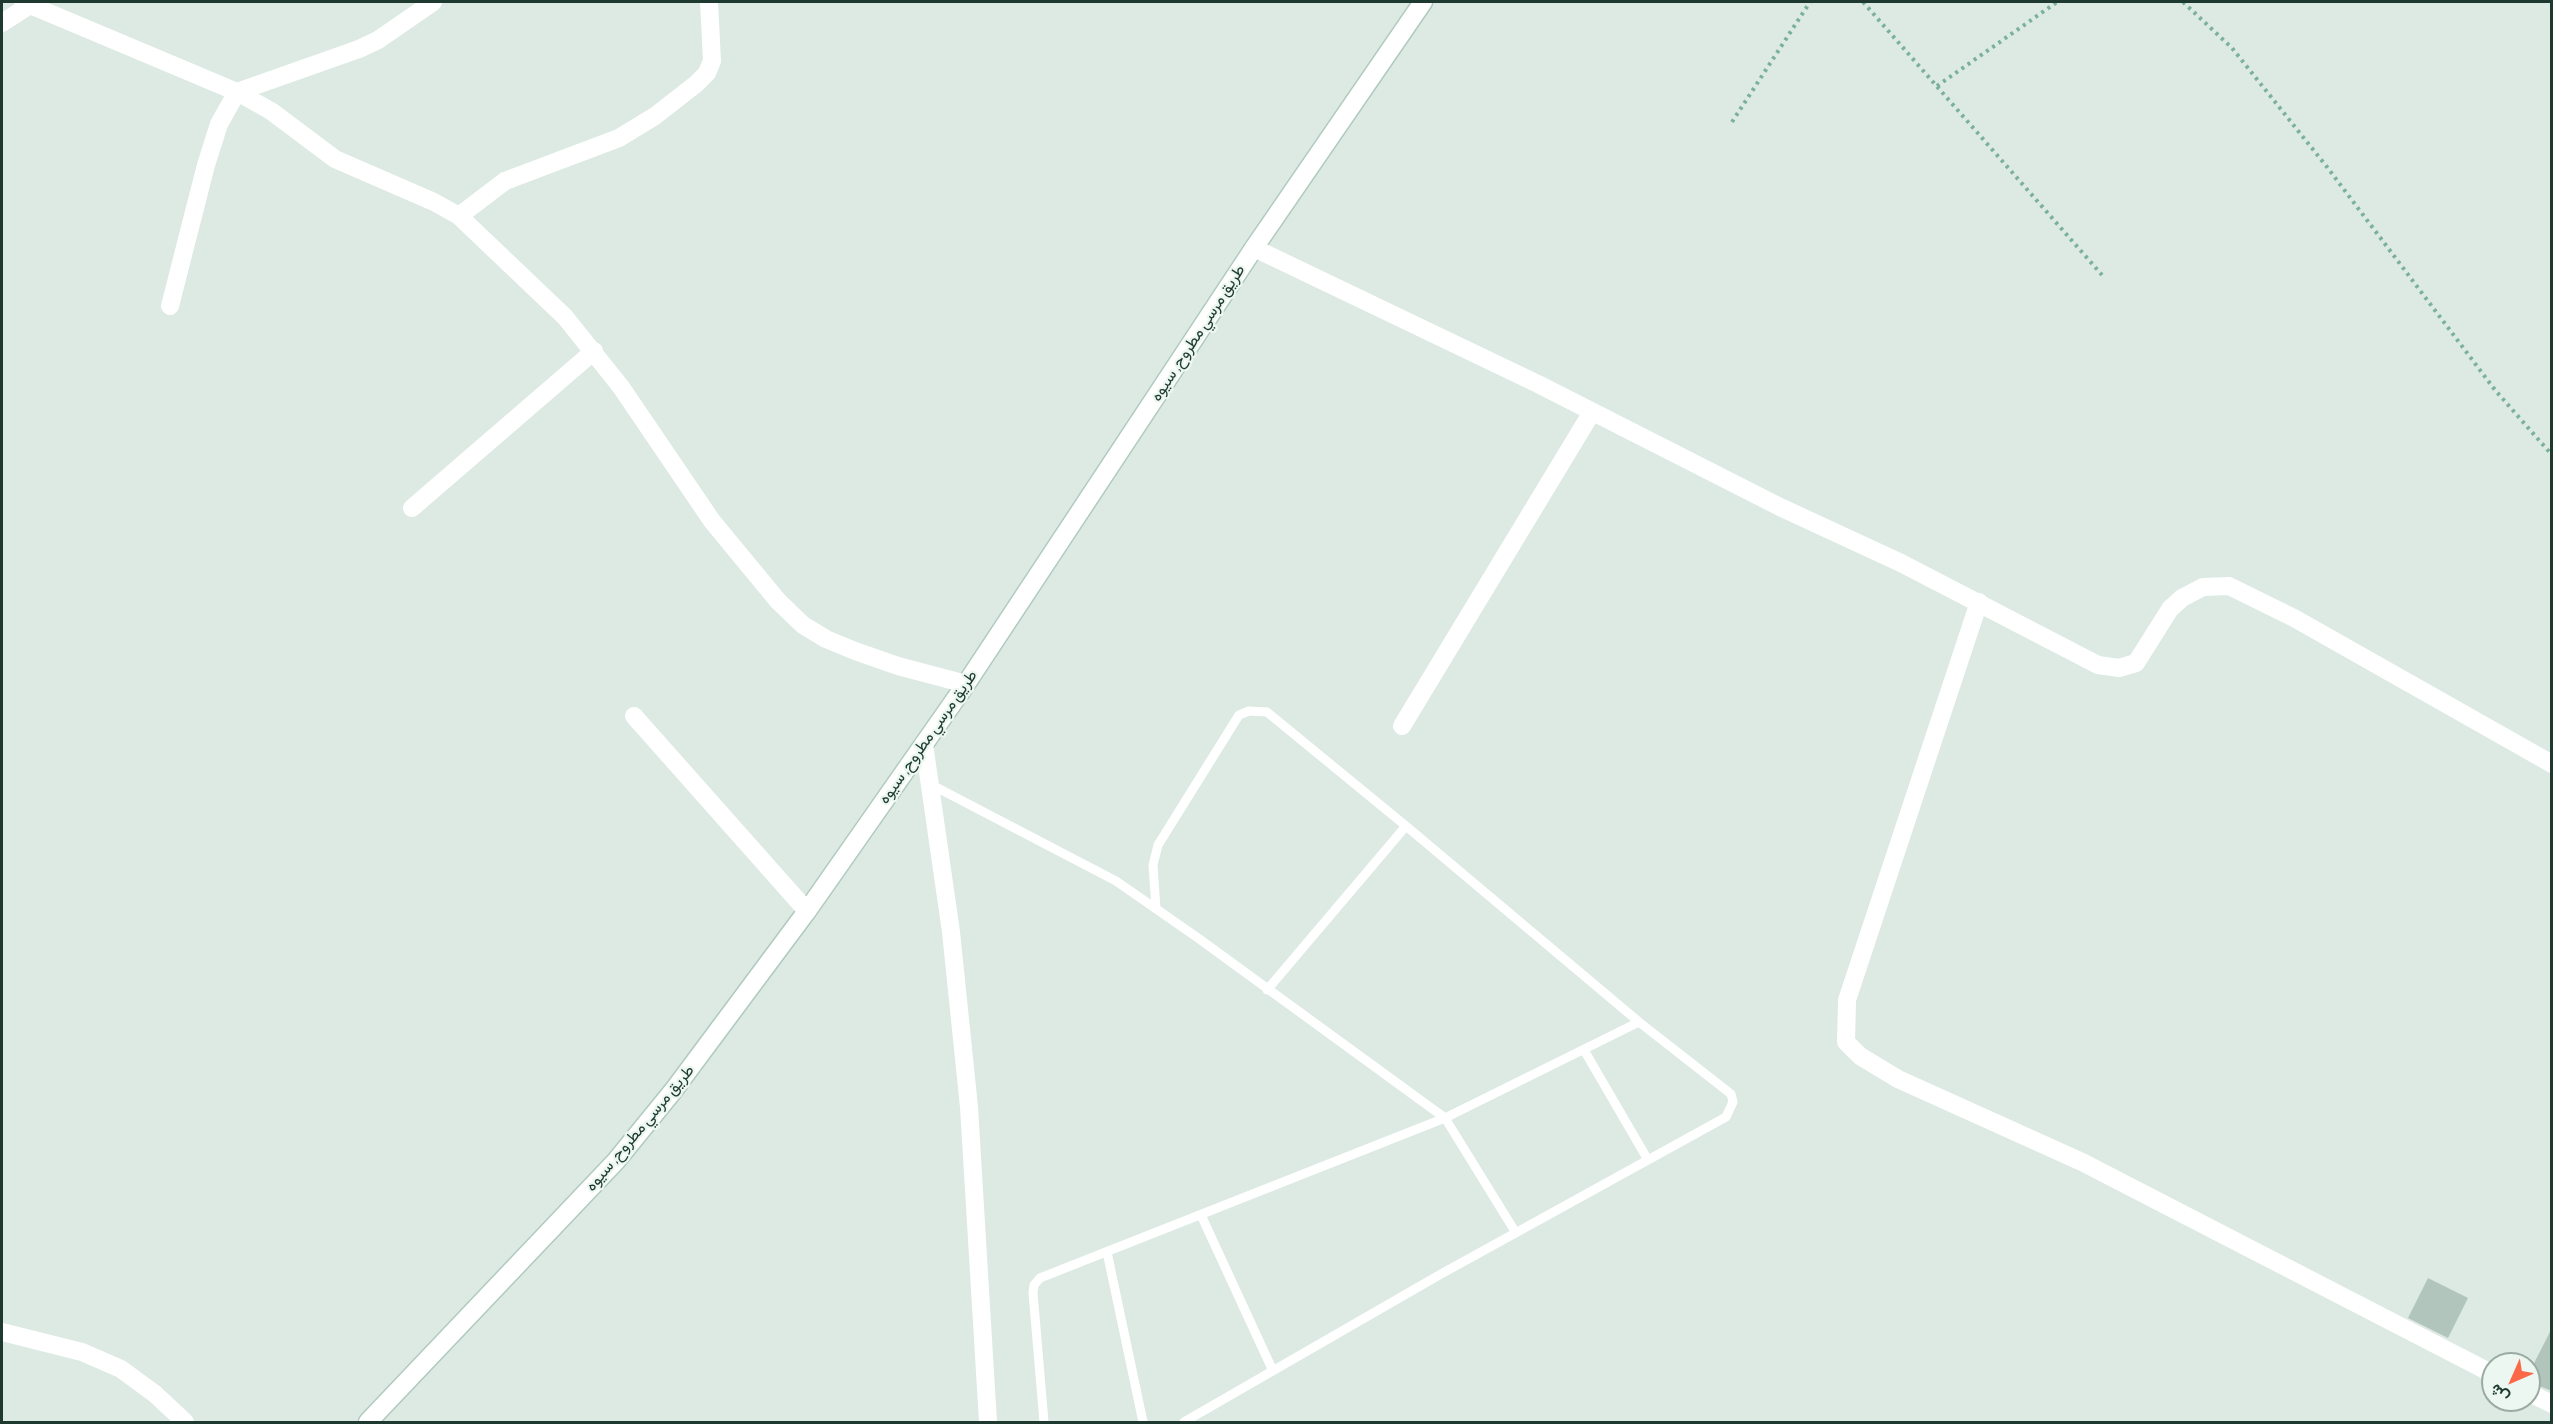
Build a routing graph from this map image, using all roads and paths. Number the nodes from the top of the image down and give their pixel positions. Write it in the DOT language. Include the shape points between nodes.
graph roads {
  1 [pos="433,2"];
  2 [pos="709,2"];
  3 [pos="1423,2"];
  4 [pos="1810,2"];
  5 [pos="1863,2"];
  6 [pos="2057,2"];
  7 [pos="2183,2"];
  8 [pos="26,4"];
  9 [pos="2,23"];
  10 [pos="1937,86"];
  11 [pos="237,92"];
  12 [pos="1732,122"];
  13 [pos="459,216"];
  14 [pos="1254,248"];
  15 [pos="2102,275"];
  16 [pos="170,306"];
  17 [pos="594,351"];
  18 [pos="1592,412"];
  19 [pos="2552,455"];
  20 [pos="412,508"];
  21 [pos="1979,602"];
  22 [pos="966,684"];
  23 [pos="634,716"];
  24 [pos="1402,726"];
  25 [pos="924,744"];
  26 [pos="2552,764"];
  27 [pos="930,784"];
  28 [pos="1406,826"];
  29 [pos="1156,909"];
  30 [pos="807,911"];
  31 [pos="1267,990"];
  32 [pos="1639,1023"];
  33 [pos="1584,1050"];
  34 [pos="1445,1118"];
  35 [pos="1648,1160"];
  36 [pos="1201,1215"];
  37 [pos="1516,1233"];
  38 [pos="1107,1252"];
  39 [pos="2,1332"];
  40 [pos="2481,1368"];
  41 [pos="1273,1371"];
  42 [pos="185,1422"];
  43 [pos="368,1422"];
  44 [pos="988,1422"];
  45 [pos="1044,1422"];
  46 [pos="1143,1422"];
  47 [pos="1184,1422"];
  1 -- 11 [label="street" via="359,49"];
  2 -- 13 [label="street" via="712,61 696,84 619,138 513,177"];
  3 -- 14 [label="street, طريق مرسي مطروح, سيوه"];
  4 -- 12 [label="path"];
  5 -- 10 [label="path"];
  6 -- 10 [label="path"];
  7 -- 19 [label="path" via="2232,48 2495,390"];
  8 -- 9 [label="street"];
  8 -- 11 [label="street"];
  10 -- 15 [label="path"];
  11 -- 13 [label="street" via="271,111 335,159"];
  11 -- 16 [label="street" via="219,124 206,165"];
  13 -- 17 [label="street" via="559,310"];
  14 -- 18 [label="street"];
  14 -- 22 [label="street, طريق مرسي مطروح, سيوه"];
  17 -- 20 [label="street"];
  17 -- 22 [label="street" via="712,521 778,601 803,625 855,651"];
  18 -- 21 [label="street"];
  18 -- 24 [label="street"];
  21 -- 26 [label="street" via="2098,665 2119,668 2136,663 2170,609 2190,591 2229,586 2294,618"];
  21 -- 40 [label="street" via="1847,1000 1846,1042 1860,1056 1898,1079 2082,1162"];
  22 -- 25 [label="street, طريق مرسي مطروح, سيوه"];
  23 -- 30 [label="street"];
  25 -- 27 [label="street"];
  25 -- 30 [label="street, طريق مرسي مطروح, سيوه"];
  27 -- 29 [label="lane" via="1116,881"];
  27 -- 44 [label="street" via="951,932 969,1107"];
  28 -- 29 [label="lane" via="1267,712 1249,711 1239,715 1158,845 1153,865"];
  28 -- 31 [label="lane"];
  28 -- 32 [label="lane"];
  29 -- 31 [label="lane"];
  30 -- 43 [label="street, طريق مرسي مطروح, سيوه" via="674,1091 616,1161"];
  31 -- 34 [label="lane"];
  32 -- 33 [label="lane"];
  32 -- 35 [label="lane" via="1731,1094 1733,1102 1726,1117"];
  33 -- 34 [label="lane"];
  33 -- 35 [label="lane"];
  34 -- 36 [label="lane"];
  34 -- 37 [label="lane"];
  35 -- 37 [label="lane"];
  36 -- 38 [label="lane"];
  36 -- 41 [label="lane"];
  37 -- 41 [label="lane"];
  38 -- 45 [label="lane" via="1040,1278 1034,1285"];
  38 -- 46 [label="lane"];
  39 -- 42 [label="street" via="82,1352 121,1369"];
  41 -- 47 [label="lane"];
}
